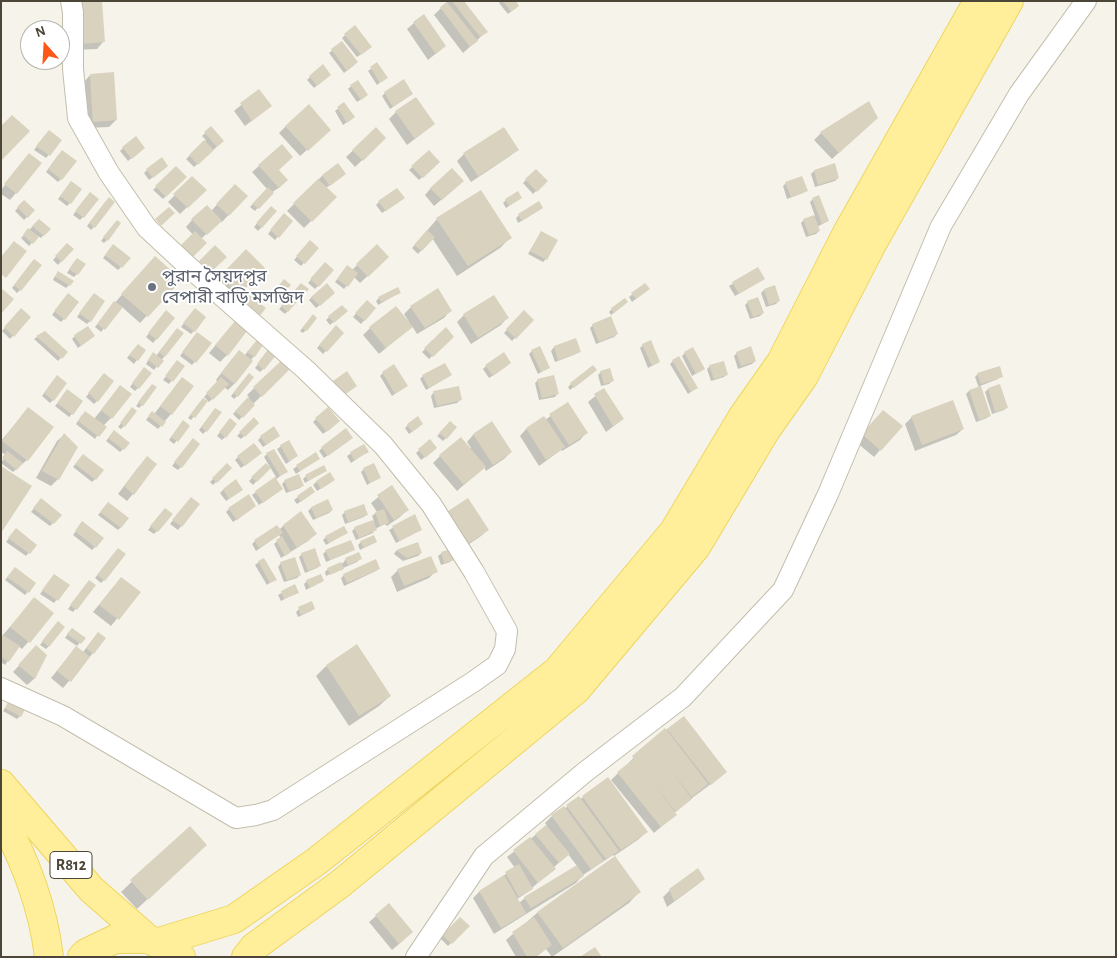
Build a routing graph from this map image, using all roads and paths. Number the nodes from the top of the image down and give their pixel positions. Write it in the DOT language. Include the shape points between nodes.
graph roads {
  1 [pos="71,1"];
  2 [pos="978,1"];
  3 [pos="1009,1"];
  4 [pos="1086,1"];
  5 [pos="1,688"];
  6 [pos="1,784"];
  7 [pos="1,815"];
  8 [pos="152,941"];
  9 [pos="49,957"];
  10 [pos="82,957"];
  11 [pos="181,957"];
  12 [pos="246,957"];
  13 [pos="416,957"];
  1 -- 5 [label="street" via="78,118 109,173 147,228 306,370 383,445 432,504 507,631 505,649 497,665 473,682 273,810 236,818 64,716"];
  2 -- 8 [label="main road" via="847,233 781,362 743,416 674,531 557,671 317,861 234,919"];
  3 -- 12 [label="main road" via="871,246 804,376 766,430 696,546 576,690 340,884 254,947"];
  4 -- 13 [label="street" via="1019,94 941,226 828,494 783,590 683,697 585,772 484,856"];
  6 -- 8 [label="main road, R812" via="91,889"];
  7 -- 9 [label="main road, R812" via="35,891 46,928"];
  8 -- 10 [label="main road, R812" via="115,939"];
  8 -- 11 [label="main road, R812" via="174,950"];
}
